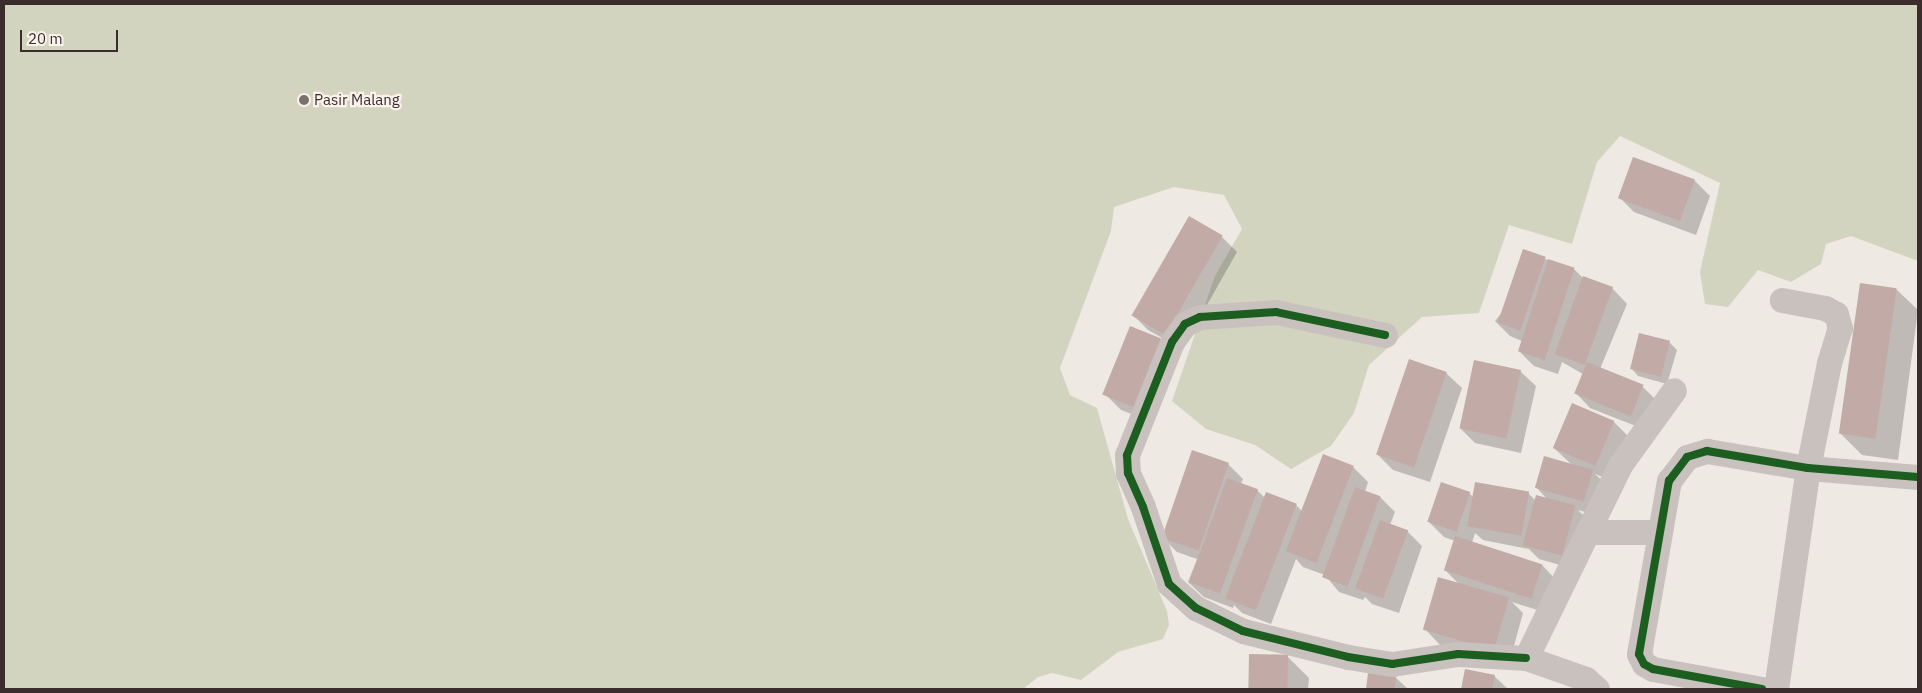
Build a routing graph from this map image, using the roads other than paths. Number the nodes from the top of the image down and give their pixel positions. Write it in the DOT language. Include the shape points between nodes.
graph roads {
  1 [pos="1782,300"];
  2 [pos="1385,335"];
  3 [pos="1674,390"];
  4 [pos="1808,468"];
  5 [pos="1918,477"];
  6 [pos="1588,532"];
  7 [pos="1659,532"];
  8 [pos="1526,658"];
  9 [pos="1597,689"];
  10 [pos="1762,689"];
  11 [pos="1776,689"];
  1 -- 4 [label="street" via="1825,308 1836,314 1840,328 1829,363"];
  2 -- 8 [label="street" via="1276,312 1200,317 1184,324 1172,342 1127,456 1128,474 1143,507 1169,584 1196,608 1243,631 1348,657 1392,664 1458,654"];
  3 -- 6 [label="street" via="1635,449 1620,465"];
  4 -- 5 [label="street"];
  4 -- 7 [label="street" via="1707,451 1687,458 1669,481"];
  4 -- 11 [label="street"];
  6 -- 7 [label="street"];
  6 -- 8 [label="street" via="1563,576"];
  7 -- 10 [label="street" via="1638,654 1644,664 1653,669"];
  8 -- 9 [label="street" via="1586,678"];
}
